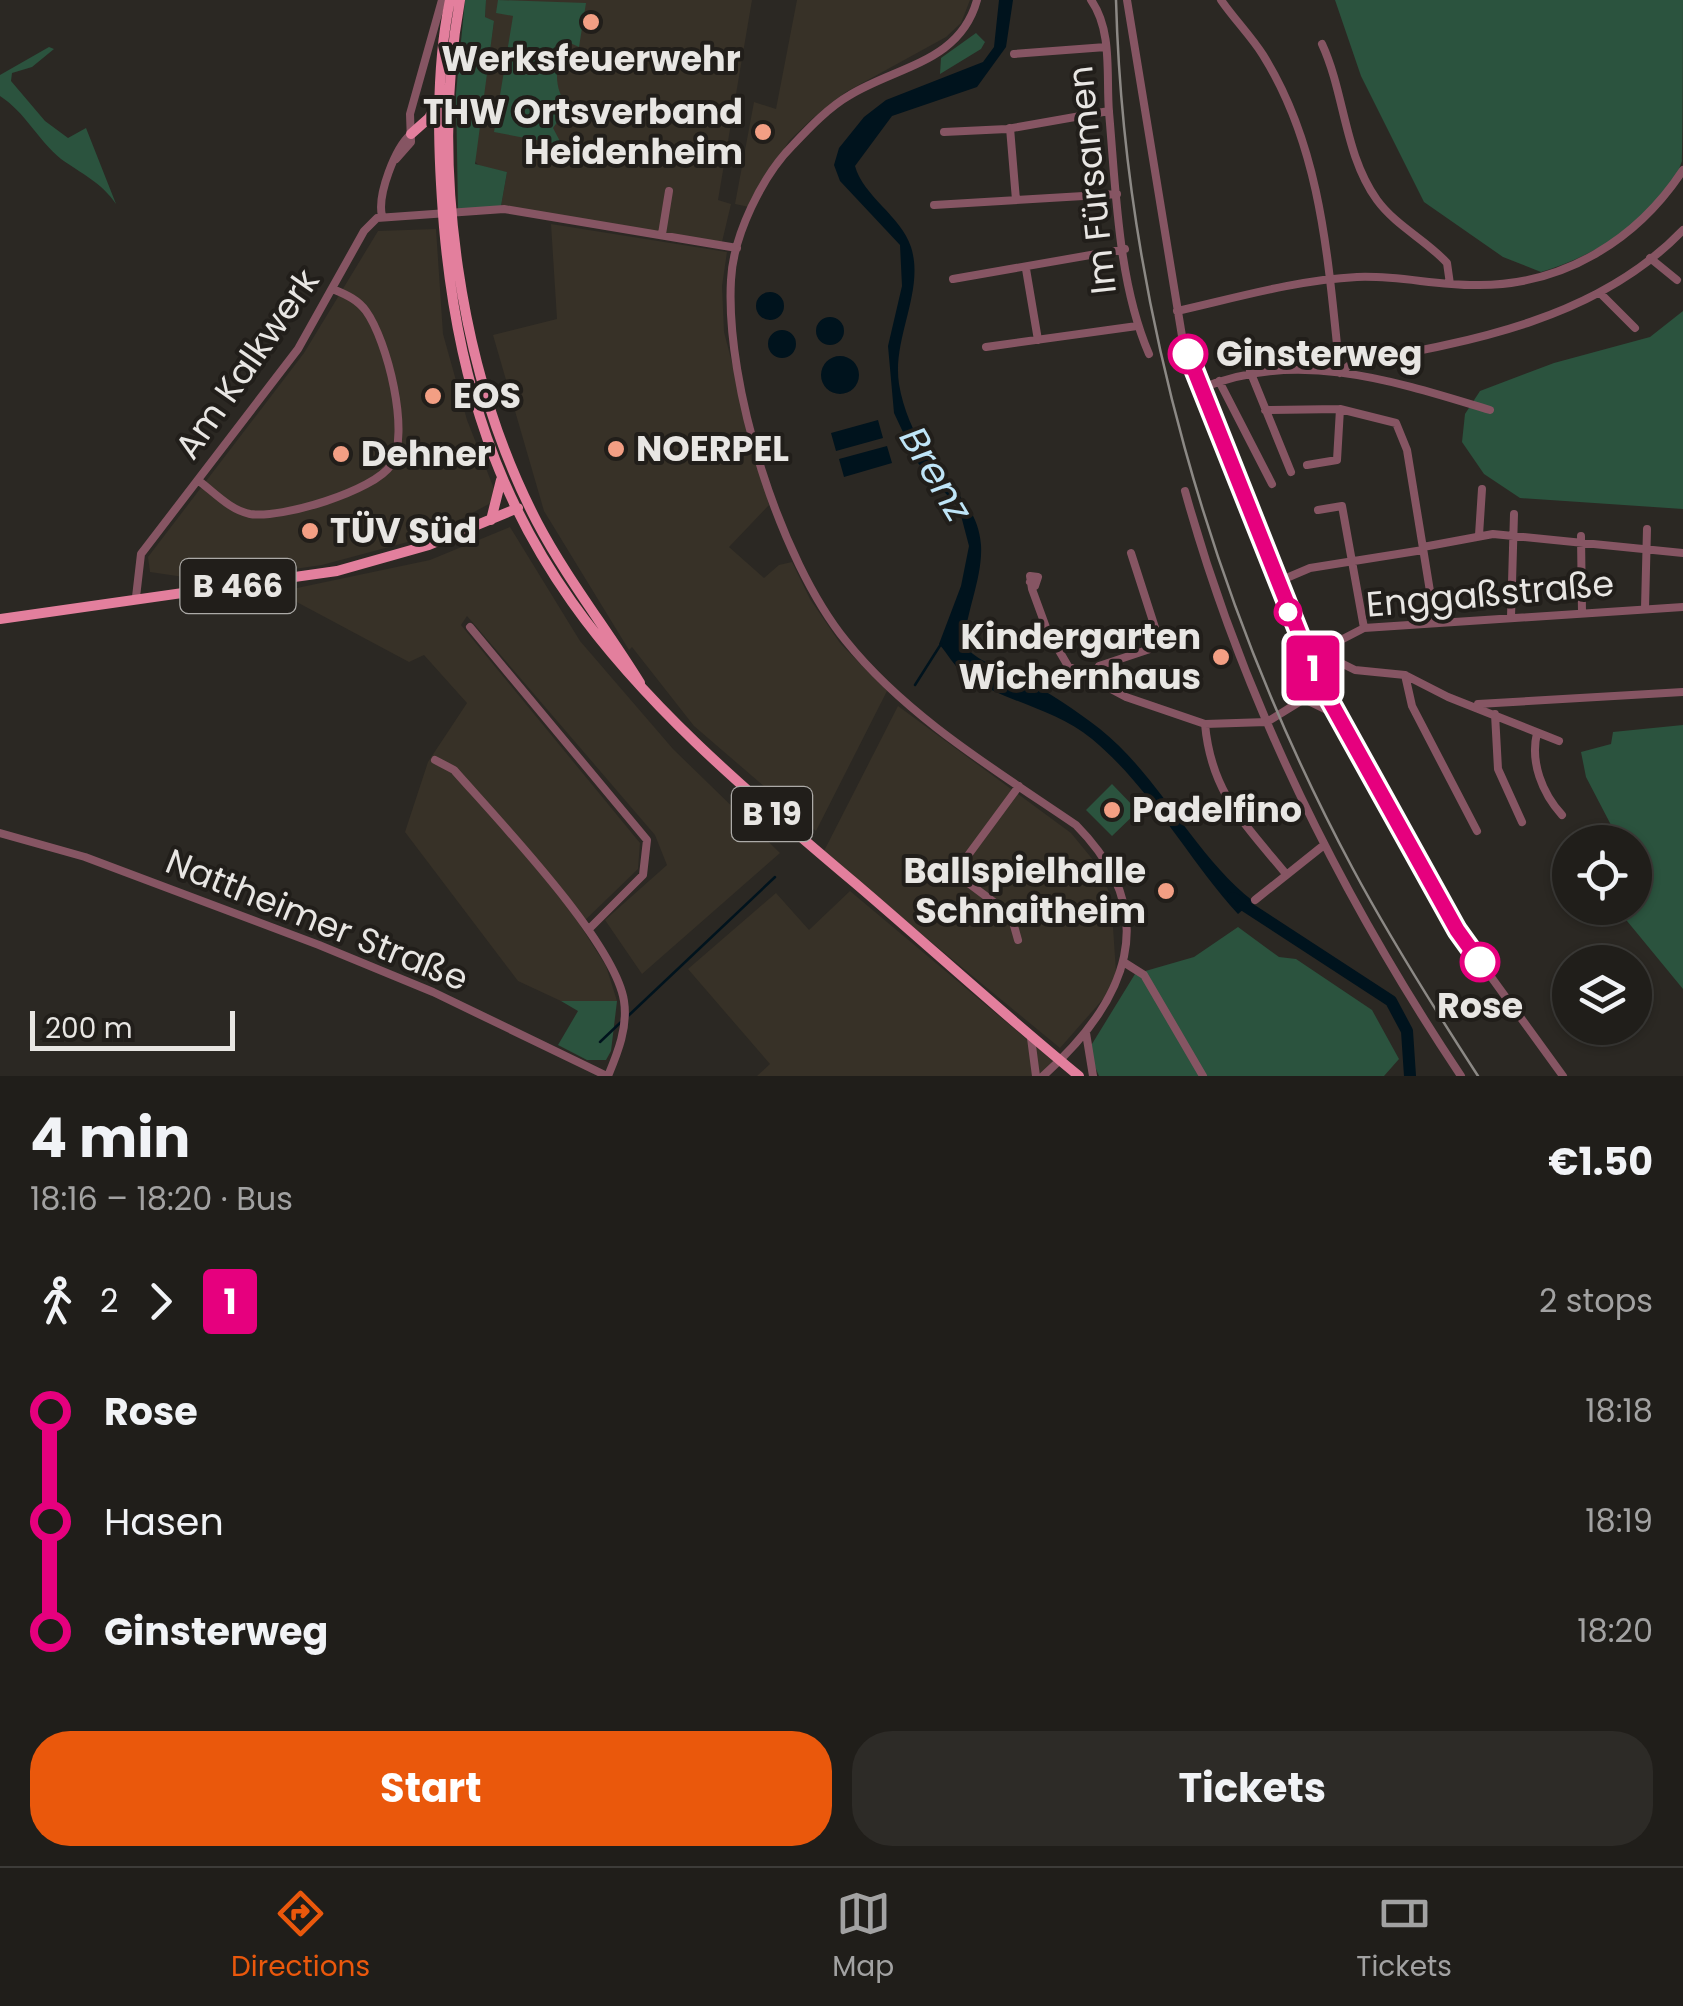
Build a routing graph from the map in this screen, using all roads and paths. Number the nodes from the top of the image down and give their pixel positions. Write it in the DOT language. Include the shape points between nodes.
graph roads {
  1 [pos="442,0"];
  2 [pos="450,0"];
  3 [pos="460,0"];
  4 [pos="977,0"];
  5 [pos="1091,0"];
  6 [pos="1127,0"];
  7 [pos="1221,0"];
  8 [pos="1322,44"];
  9 [pos="1106,48"];
  10 [pos="1014,54"];
  11 [pos="442,95"];
  12 [pos="1109,111"];
  13 [pos="1010,128"];
  14 [pos="944,132"];
  15 [pos="410,134"];
  16 [pos="1683,170"];
  17 [pos="669,191"];
  18 [pos="1118,194"];
  19 [pos="448,196"];
  20 [pos="1016,200"];
  21 [pos="934,204"];
  22 [pos="382,216"];
  23 [pos="449,225"];
  24 [pos="1683,230"];
  25 [pos="662,234"];
  26 [pos="737,248"];
  27 [pos="1125,248"];
  28 [pos="1650,258"];
  29 [pos="1026,269"];
  30 [pos="953,279"];
  31 [pos="1332,280"];
  32 [pos="1677,280"];
  33 [pos="1450,284"];
  34 [pos="335,290"];
  35 [pos="1600,293"];
  36 [pos="1176,311"];
  37 [pos="1137,326"];
  38 [pos="1636,328"];
  39 [pos="1038,340"];
  40 [pos="986,347"];
  41 [pos="1148,354"];
  42 [pos="1250,371"];
  43 [pos="1340,374"];
  44 [pos="1219,381"];
  45 [pos="1200,390"];
  46 [pos="1340,409"];
  47 [pos="1266,410"];
  48 [pos="1490,410"];
  49 [pos="1307,465"];
  50 [pos="1292,472"];
  51 [pos="501,479"];
  52 [pos="199,481"];
  53 [pos="1272,484"];
  54 [pos="1482,489"];
  55 [pos="1185,491"];
  56 [pos="528,503"];
  57 [pos="516,508"];
  58 [pos="1318,510"];
  59 [pos="1514,514"];
  60 [pos="491,520"];
  61 [pos="1647,529"];
  62 [pos="1511,534"];
  63 [pos="1479,535"];
  64 [pos="1581,540"];
  65 [pos="1423,549"];
  66 [pos="1646,551"];
  67 [pos="1131,553"];
  68 [pos="1683,553"];
  69 [pos="1353,560"];
  70 [pos="1030,582"];
  71 [pos="1277,582"];
  72 [pos="136,597"];
  73 [pos="1683,606"];
  74 [pos="1645,608"];
  75 [pos="1582,613"];
  76 [pos="1511,617"];
  77 [pos="0,620"];
  78 [pos="1434,622"];
  79 [pos="470,627"];
  80 [pos="1364,628"];
  81 [pos="1326,644"];
  82 [pos="1308,657"];
  83 [pos="1405,675"];
  84 [pos="1316,676"];
  85 [pos="1093,679"];
  86 [pos="646,692"];
  87 [pos="1683,692"];
  88 [pos="1304,700"];
  89 [pos="1474,704"];
  90 [pos="1496,714"];
  91 [pos="1337,715"];
  92 [pos="1266,722"];
  93 [pos="1205,724"];
  94 [pos="1537,732"];
  95 [pos="1560,741"];
  96 [pos="435,760"];
  97 [pos="1019,786"];
  98 [pos="1562,815"];
  99 [pos="1522,822"];
  100 [pos="1477,831"];
  101 [pos="0,834"];
  102 [pos="1324,845"];
  103 [pos="1286,874"];
  104 [pos="1255,900"];
  105 [pos="589,928"];
  106 [pos="1018,940"];
  107 [pos="1125,962"];
  108 [pos="1029,1034"];
  109 [pos="1086,1034"];
  110 [pos="1060,1061"];
  111 [pos="607,1076"];
  112 [pos="1039,1076"];
  113 [pos="1079,1076"];
  114 [pos="1094,1076"];
  115 [pos="1203,1076"];
  116 [pos="1460,1076"];
  117 [pos="1562,1076"];
  1 -- 15 [label="street, Am Kalkwerk"];
  2 -- 11 [label="main road, B 19"];
  3 -- 19 [label="main road, B 19"];
  4 -- 26 [label="street" via="966,30 950,46 846,96 791,146"];
  5 -- 9 [label="street, Im Fürsamen"];
  6 -- 36 [label="street"];
  7 -- 31 [label="street" via="1284,93 1312,174"];
  8 -- 33 [label="street" via="1372,191 1447,263"];
  9 -- 10 [label="street"];
  9 -- 12 [label="street, Im Fürsamen"];
  11 -- 15 [label="main road"];
  11 -- 19 [label="main road, B 19"];
  12 -- 13 [label="street"];
  12 -- 18 [label="street, Im Fürsamen"];
  13 -- 14 [label="street"];
  13 -- 20 [label="street"];
  15 -- 22 [label="street, Am Kalkwerk" via="380,202"];
  16 -- 33 [label="street" via="1628,234 1579,263 1504,284"];
  17 -- 25 [label="street"];
  18 -- 20 [label="street"];
  18 -- 27 [label="street, Im Fürsamen"];
  19 -- 23 [label="main road, B 19"];
  20 -- 21 [label="street"];
  22 -- 25 [label="street" via="504,210"];
  22 -- 34 [label="street, Am Kalkwerk" via="364,231"];
  23 -- 51 [label="main road, B 19" via="456,336"];
  23 -- 56 [label="main road, B 19" via="473,358"];
  24 -- 28 [label="street"];
  25 -- 26 [label="street"];
  26 -- 97 [label="street" via="730,277 733,353 786,540 814,596 878,676"];
  27 -- 29 [label="street"];
  27 -- 37 [label="street, Im Fürsamen"];
  28 -- 32 [label="street"];
  28 -- 35 [label="street"];
  29 -- 30 [label="street"];
  29 -- 39 [label="street"];
  31 -- 33 [label="street"];
  31 -- 36 [label="street"];
  31 -- 43 [label="street"];
  34 -- 52 [label="street, Am Kalkwerk"];
  34 -- 52 [label="street" via="364,309 378,338 400,422 391,465 359,490 268,513 238,510"];
  35 -- 38 [label="street"];
  35 -- 43 [label="street" via="1544,318 1352,363"];
  36 -- 45 [label="street"];
  37 -- 39 [label="street"];
  37 -- 41 [label="street, Im Fürsamen"];
  39 -- 40 [label="street"];
  42 -- 43 [label="street" via="1297,367"];
  42 -- 44 [label="street"];
  42 -- 47 [label="street"];
  43 -- 48 [label="street"];
  44 -- 45 [label="street"];
  44 -- 53 [label="street"];
  45 -- 71 [label="street"];
  46 -- 47 [label="street"];
  46 -- 49 [label="street" via="1337,460"];
  46 -- 65 [label="street" via="1388,420 1400,430"];
  47 -- 50 [label="street"];
  51 -- 57 [label="main road, B 19"];
  51 -- 60 [label="main road"];
  52 -- 72 [label="street, Am Kalkwerk" via="138,559"];
  54 -- 63 [label="street"];
  55 -- 92 [label="street"];
  56 -- 57 [label="main road, B 466"];
  56 -- 86 [label="main road, B 19" via="570,580"];
  57 -- 60 [label="main road, B 466"];
  57 -- 86 [label="main road, B 19" via="571,604"];
  58 -- 69 [label="street" via="1342,506"];
  59 -- 62 [label="street"];
  60 -- 72 [label="main road, B 466" via="430,546 337,571"];
  61 -- 66 [label="street"];
  62 -- 63 [label="street"];
  62 -- 64 [label="street"];
  62 -- 76 [label="street"];
  63 -- 65 [label="street"];
  64 -- 66 [label="street"];
  64 -- 75 [label="street"];
  65 -- 69 [label="street"];
  65 -- 78 [label="street"];
  66 -- 68 [label="street"];
  66 -- 74 [label="street"];
  67 -- 85 [label="street" via="1159,640 1099,666"];
  69 -- 71 [label="street"];
  69 -- 80 [label="street"];
  70 -- 85 [label="street" via="1068,666"];
  71 -- 82 [label="street"];
  72 -- 77 [label="main road, B 466"];
  73 -- 74 [label="street, Enggaßstraße"];
  74 -- 75 [label="street, Enggaßstraße"];
  75 -- 76 [label="street, Enggaßstraße"];
  76 -- 78 [label="street, Enggaßstraße"];
  78 -- 80 [label="street, Enggaßstraße"];
  79 -- 105 [label="street" via="647,840 643,874"];
  80 -- 81 [label="street, Enggaßstraße"];
  81 -- 82 [label="street, Enggaßstraße"];
  81 -- 83 [label="street" via="1354,670"];
  82 -- 84 [label="street"];
  83 -- 89 [label="street"];
  83 -- 100 [label="street" via="1412,706"];
  84 -- 88 [label="street"];
  84 -- 91 [label="street"];
  85 -- 93 [label="street" via="1126,698"];
  86 -- 108 [label="main road, B 19" via="737,783"];
  87 -- 89 [label="street"];
  88 -- 91 [label="street"];
  88 -- 92 [label="street"];
  89 -- 90 [label="street"];
  90 -- 94 [label="street"];
  90 -- 99 [label="street" via="1498,769"];
  91 -- 117 [label="street" via="1457,930"];
  92 -- 93 [label="street"];
  92 -- 102 [label="street"];
  93 -- 103 [label="street" via="1218,787"];
  94 -- 95 [label="street"];
  94 -- 98 [label="street" via="1537,770"];
  96 -- 105 [label="street" via="454,770"];
  97 -- 106 [label="street" via="954,873 1011,915"];
  97 -- 107 [label="street" via="1076,825 1106,861 1127,922"];
  101 -- 111 [label="street, Nattheimer Straße" via="85,858 335,952"];
  102 -- 103 [label="street"];
  102 -- 116 [label="street"];
  103 -- 104 [label="street"];
  105 -- 111 [label="street" via="624,1000 624,1028"];
  107 -- 109 [label="street" via="1108,1006"];
  107 -- 115 [label="street" via="1144,975"];
  108 -- 110 [label="main road, B 19"];
  108 -- 112 [label="street"];
  109 -- 110 [label="street"];
  109 -- 114 [label="street"];
  110 -- 112 [label="street"];
  110 -- 113 [label="main road, B 19"];
}
